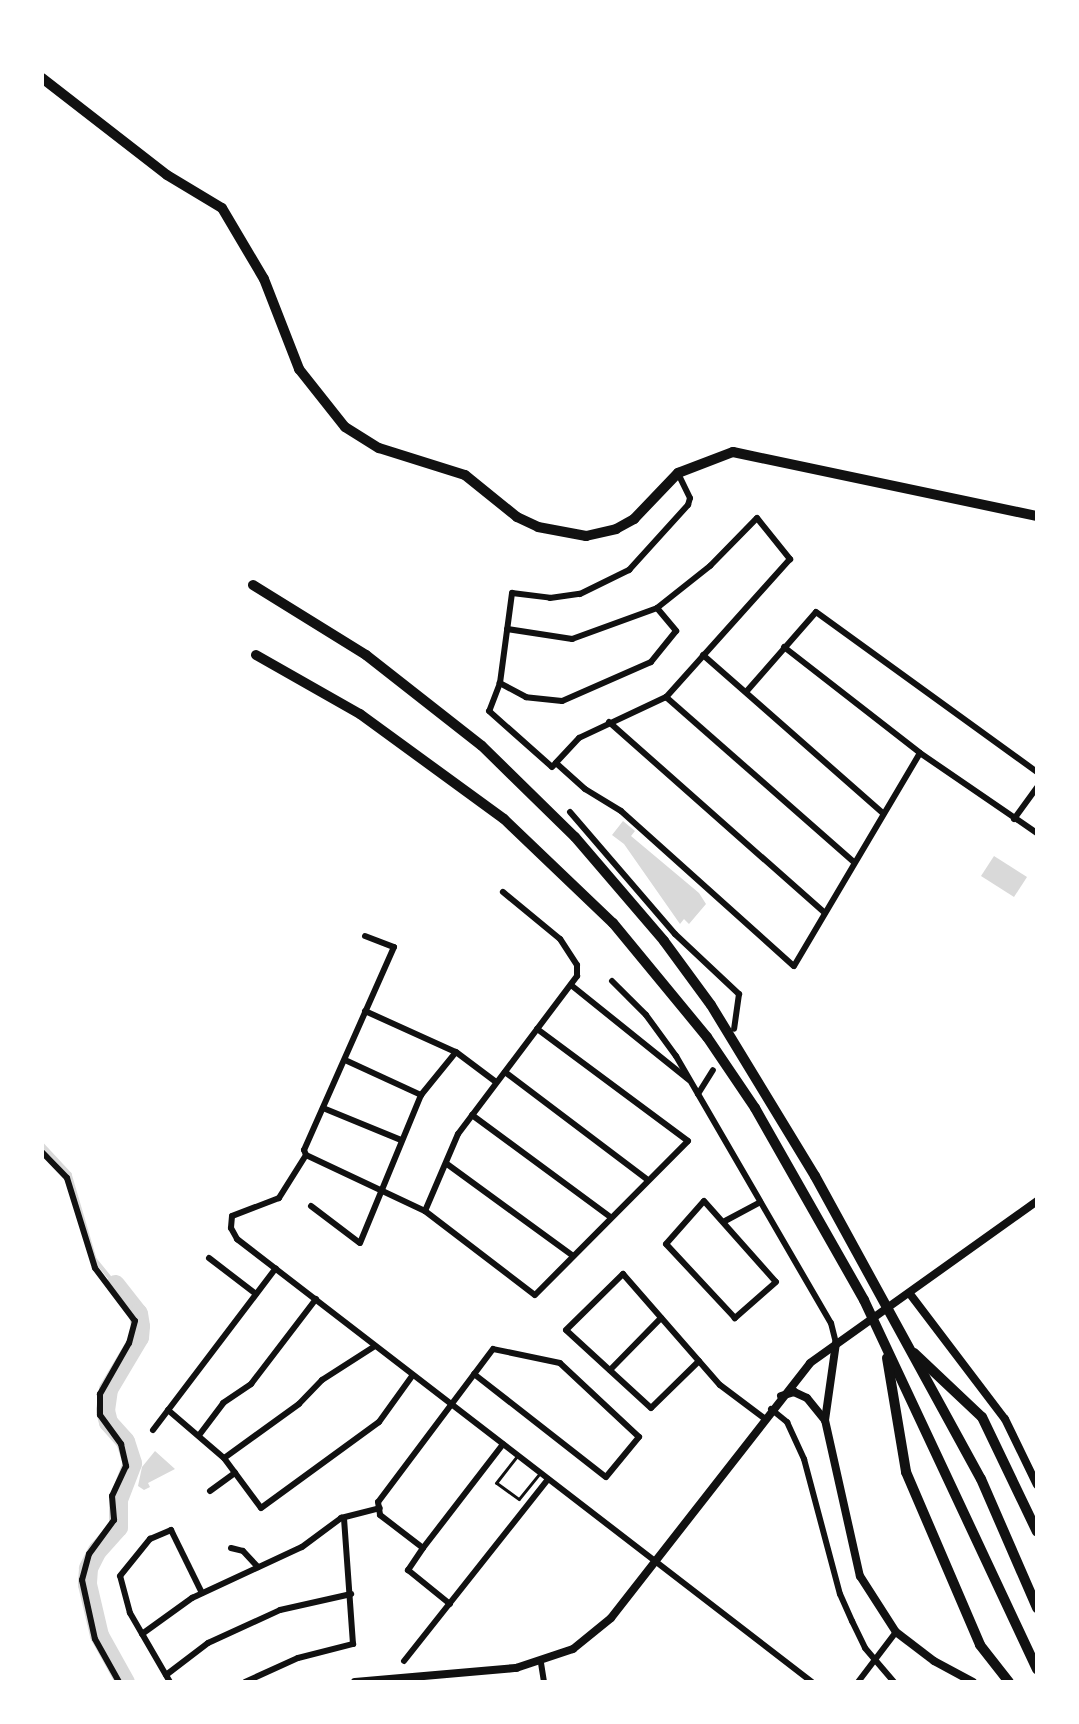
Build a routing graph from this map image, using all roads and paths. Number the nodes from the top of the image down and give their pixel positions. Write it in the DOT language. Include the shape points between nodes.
graph roads {
  1 [pos="42,78"];
  2 [pos="678,473"];
  3 [pos="1037,516"];
  4 [pos="253,585"];
  5 [pos="657,608"];
  6 [pos="507,629"];
  7 [pos="784,647"];
  8 [pos="256,655"];
  9 [pos="703,655"];
  10 [pos="500,683"];
  11 [pos="746,692"];
  12 [pos="666,697"];
  13 [pos="609,722"];
  14 [pos="920,753"];
  15 [pos="556,763"];
  16 [pos="1037,772"];
  17 [pos="1037,787"];
  18 [pos="570,812"];
  19 [pos="883,813"];
  20 [pos="1014,819"];
  21 [pos="1037,833"];
  22 [pos="854,862"];
  23 [pos="503,892"];
  24 [pos="825,913"];
  25 [pos="365,936"];
  26 [pos="611,981"];
  27 [pos="571,985"];
  28 [pos="365,1010"];
  29 [pos="537,1029"];
  30 [pos="734,1029"];
  31 [pos="456,1052"];
  32 [pos="345,1060"];
  33 [pos="713,1070"];
  34 [pos="505,1072"];
  35 [pos="496,1082"];
  36 [pos="692,1082"];
  37 [pos="698,1094"];
  38 [pos="421,1095"];
  39 [pos="323,1108"];
  40 [pos="472,1115"];
  41 [pos="401,1140"];
  42 [pos="42,1152"];
  43 [pos="306,1155"];
  44 [pos="447,1164"];
  45 [pos="648,1180"];
  46 [pos="381,1191"];
  47 [pos="1037,1201"];
  48 [pos="760,1202"];
  49 [pos="311,1206"];
  50 [pos="425,1211"];
  51 [pos="609,1216"];
  52 [pos="725,1221"];
  53 [pos="573,1256"];
  54 [pos="209,1258"];
  55 [pos="276,1268"];
  56 [pos="256,1294"];
  57 [pos="910,1294"];
  58 [pos="316,1299"];
  59 [pos="661,1318"];
  60 [pos="884,1341"];
  61 [pos="836,1343"];
  62 [pos="375,1346"];
  63 [pos="907,1346"];
  64 [pos="699,1361"];
  65 [pos="610,1370"];
  66 [pos="474,1374"];
  67 [pos="412,1376"];
  68 [pos="781,1396"];
  69 [pos="452,1405"];
  70 [pos="771,1409"];
  71 [pos="168,1410"];
  72 [pos="764,1418"];
  73 [pos="825,1420"];
  74 [pos="153,1430"];
  75 [pos="200,1434"];
  76 [pos="503,1444"];
  77 [pos="518,1456"];
  78 [pos="224,1458"];
  79 [pos="235,1473"];
  80 [pos="540,1473"];
  81 [pos="548,1479"];
  82 [pos="1037,1485"];
  83 [pos="210,1491"];
  84 [pos="380,1508"];
  85 [pos="344,1518"];
  86 [pos="1037,1532"];
  87 [pos="231,1548"];
  88 [pos="423,1548"];
  89 [pos="655,1562"];
  90 [pos="258,1567"];
  91 [pos="202,1593"];
  92 [pos="351,1594"];
  93 [pos="450,1604"];
  94 [pos="1037,1608"];
  95 [pos="896,1632"];
  96 [pos="142,1634"];
  97 [pos="404,1661"];
  98 [pos="541,1663"];
  99 [pos="1037,1670"];
  100 [pos="166,1675"];
  101 [pos="119,1682"];
  102 [pos="170,1682"];
  103 [pos="245,1682"];
  104 [pos="355,1682"];
  105 [pos="544,1682"];
  106 [pos="812,1682"];
  107 [pos="858,1682"];
  108 [pos="894,1682"];
  109 [pos="973,1682"];
  110 [pos="1009,1682"];
  1 -- 2 [label="highway" via="167,175 222,208 264,279 303,377 355,436 455,471 517,517 574,535 607,532 634,519"];
  2 -- 3 [label="highway" via="733,452"];
  2 -- 6 [label="street" via="690,498 688,505 629,570 580,594 550,598 512,593"];
  4 -- 63 [label="highway" via="366,655 440,712 531,792 615,882 718,1016 772,1101"];
  5 -- 6 [label="street" via="572,639"];
  5 -- 9 [label="street" via="709,566 757,518 790,559"];
  5 -- 10 [label="street" via="676,631 651,662 562,701 526,697"];
  6 -- 10 [label="street"];
  7 -- 11 [label="street"];
  7 -- 14 [label="street"];
  7 -- 16 [label="street" via="816,612"];
  8 -- 60 [label="highway" via="360,714 441,769 560,869 613,923 707,1037 755,1108"];
  9 -- 11 [label="street"];
  9 -- 12 [label="street"];
  10 -- 15 [label="street" via="489,710 552,767"];
  11 -- 19 [label="street"];
  12 -- 13 [label="street"];
  12 -- 22 [label="street"];
  13 -- 15 [label="street" via="579,738"];
  13 -- 24 [label="street"];
  14 -- 19 [label="street"];
  14 -- 20 [label="street"];
  15 -- 24 [label="street" via="631,820 794,966"];
  17 -- 20 [label="street"];
  18 -- 30 [label="street" via="675,934 739,994"];
  19 -- 22 [label="street"];
  20 -- 21 [label="street"];
  22 -- 24 [label="street"];
  23 -- 27 [label="street" via="572,954 577,976"];
  25 -- 28 [label="street" via="394,947"];
  26 -- 36 [label="street" via="646,1015"];
  27 -- 29 [label="street"];
  27 -- 36 [label="street"];
  28 -- 31 [label="street"];
  28 -- 32 [label="street"];
  29 -- 34 [label="street"];
  29 -- 45 [label="street" via="688,1141"];
  31 -- 35 [label="street"];
  31 -- 38 [label="street"];
  32 -- 38 [label="street"];
  32 -- 39 [label="street"];
  33 -- 37 [label="street"];
  34 -- 35 [label="street"];
  34 -- 45 [label="street"];
  35 -- 40 [label="street"];
  36 -- 37 [label="street"];
  37 -- 48 [label="street"];
  38 -- 41 [label="street"];
  39 -- 41 [label="street"];
  39 -- 43 [label="street" via="304,1150"];
  40 -- 44 [label="street" via="458,1134"];
  40 -- 51 [label="street"];
  41 -- 46 [label="street"];
  42 -- 101 [label="street" via="67,1178 95,1268 135,1321 98,1405 104,1425 121,1444 126,1466 111,1496 114,1520 89,1553 82,1580 95,1639"];
  43 -- 46 [label="street"];
  43 -- 55 [label="street" via="279,1198 232,1216 231,1228 237,1239"];
  44 -- 50 [label="street"];
  44 -- 53 [label="street"];
  45 -- 51 [label="street"];
  46 -- 49 [label="street" via="360,1243"];
  46 -- 50 [label="street"];
  47 -- 57 [label="street"];
  48 -- 52 [label="street"];
  48 -- 61 [label="street" via="831,1323"];
  50 -- 53 [label="street" via="535,1294"];
  51 -- 53 [label="street"];
  52 -- 52 [label="street" via="776,1282 734,1318 666,1244 704,1201"];
  54 -- 56 [label="street"];
  55 -- 56 [label="street"];
  55 -- 58 [label="street"];
  56 -- 71 [label="street"];
  57 -- 61 [label="street"];
  57 -- 82 [label="street" via="1005,1419"];
  58 -- 62 [label="street"];
  58 -- 75 [label="street" via="251,1384 223,1404"];
  59 -- 64 [label="street"];
  59 -- 65 [label="street"];
  59 -- 65 [label="street" via="623,1274 566,1330"];
  60 -- 99 [label="highway"];
  60 -- 110 [label="highway" via="906,1472 980,1644"];
  61 -- 68 [label="street" via="810,1363"];
  61 -- 73 [label="street"];
  62 -- 67 [label="street"];
  62 -- 78 [label="street" via="321,1380 299,1404"];
  63 -- 86 [label="highway" via="982,1417"];
  63 -- 94 [label="highway" via="981,1479"];
  64 -- 65 [label="street" via="652,1408"];
  64 -- 72 [label="street" via="720,1385"];
  66 -- 66 [label="street" via="606,1477 639,1437 560,1363 493,1349"];
  66 -- 69 [label="street"];
  67 -- 69 [label="street"];
  67 -- 79 [label="street" via="379,1422 261,1508"];
  68 -- 70 [label="street"];
  68 -- 73 [label="street" via="794,1392 807,1398"];
  69 -- 76 [label="street"];
  69 -- 84 [label="street" via="379,1502"];
  70 -- 72 [label="street"];
  70 -- 108 [label="street" via="787,1422 804,1460 840,1594 865,1648"];
  71 -- 74 [label="street"];
  71 -- 75 [label="street"];
  72 -- 89 [label="street"];
  73 -- 95 [label="street" via="860,1576"];
  75 -- 78 [label="street"];
  76 -- 77 [label="street"];
  76 -- 88 [label="street"];
  77 -- 80 [label="street"];
  77 -- 80 [label="lane" via="497,1483 519,1499"];
  78 -- 79 [label="street"];
  79 -- 83 [label="street"];
  80 -- 81 [label="street"];
  81 -- 89 [label="street"];
  81 -- 93 [label="street"];
  84 -- 85 [label="street"];
  84 -- 88 [label="street" via="380,1515"];
  85 -- 90 [label="street" via="302,1547"];
  85 -- 92 [label="street"];
  87 -- 90 [label="street" via="243,1551"];
  88 -- 93 [label="street" via="408,1570"];
  89 -- 98 [label="street" via="595,1632"];
  89 -- 106 [label="street"];
  90 -- 91 [label="street"];
  91 -- 96 [label="street"];
  91 -- 96 [label="street" via="171,1530 150,1539 120,1576"];
  92 -- 100 [label="street" via="280,1610 208,1643"];
  92 -- 103 [label="street" via="353,1644 298,1658"];
  93 -- 97 [label="street"];
  95 -- 107 [label="street"];
  95 -- 109 [label="street" via="934,1661"];
  96 -- 100 [label="street"];
  98 -- 104 [label="street"];
  98 -- 105 [label="street"];
  100 -- 102 [label="street"];
}
